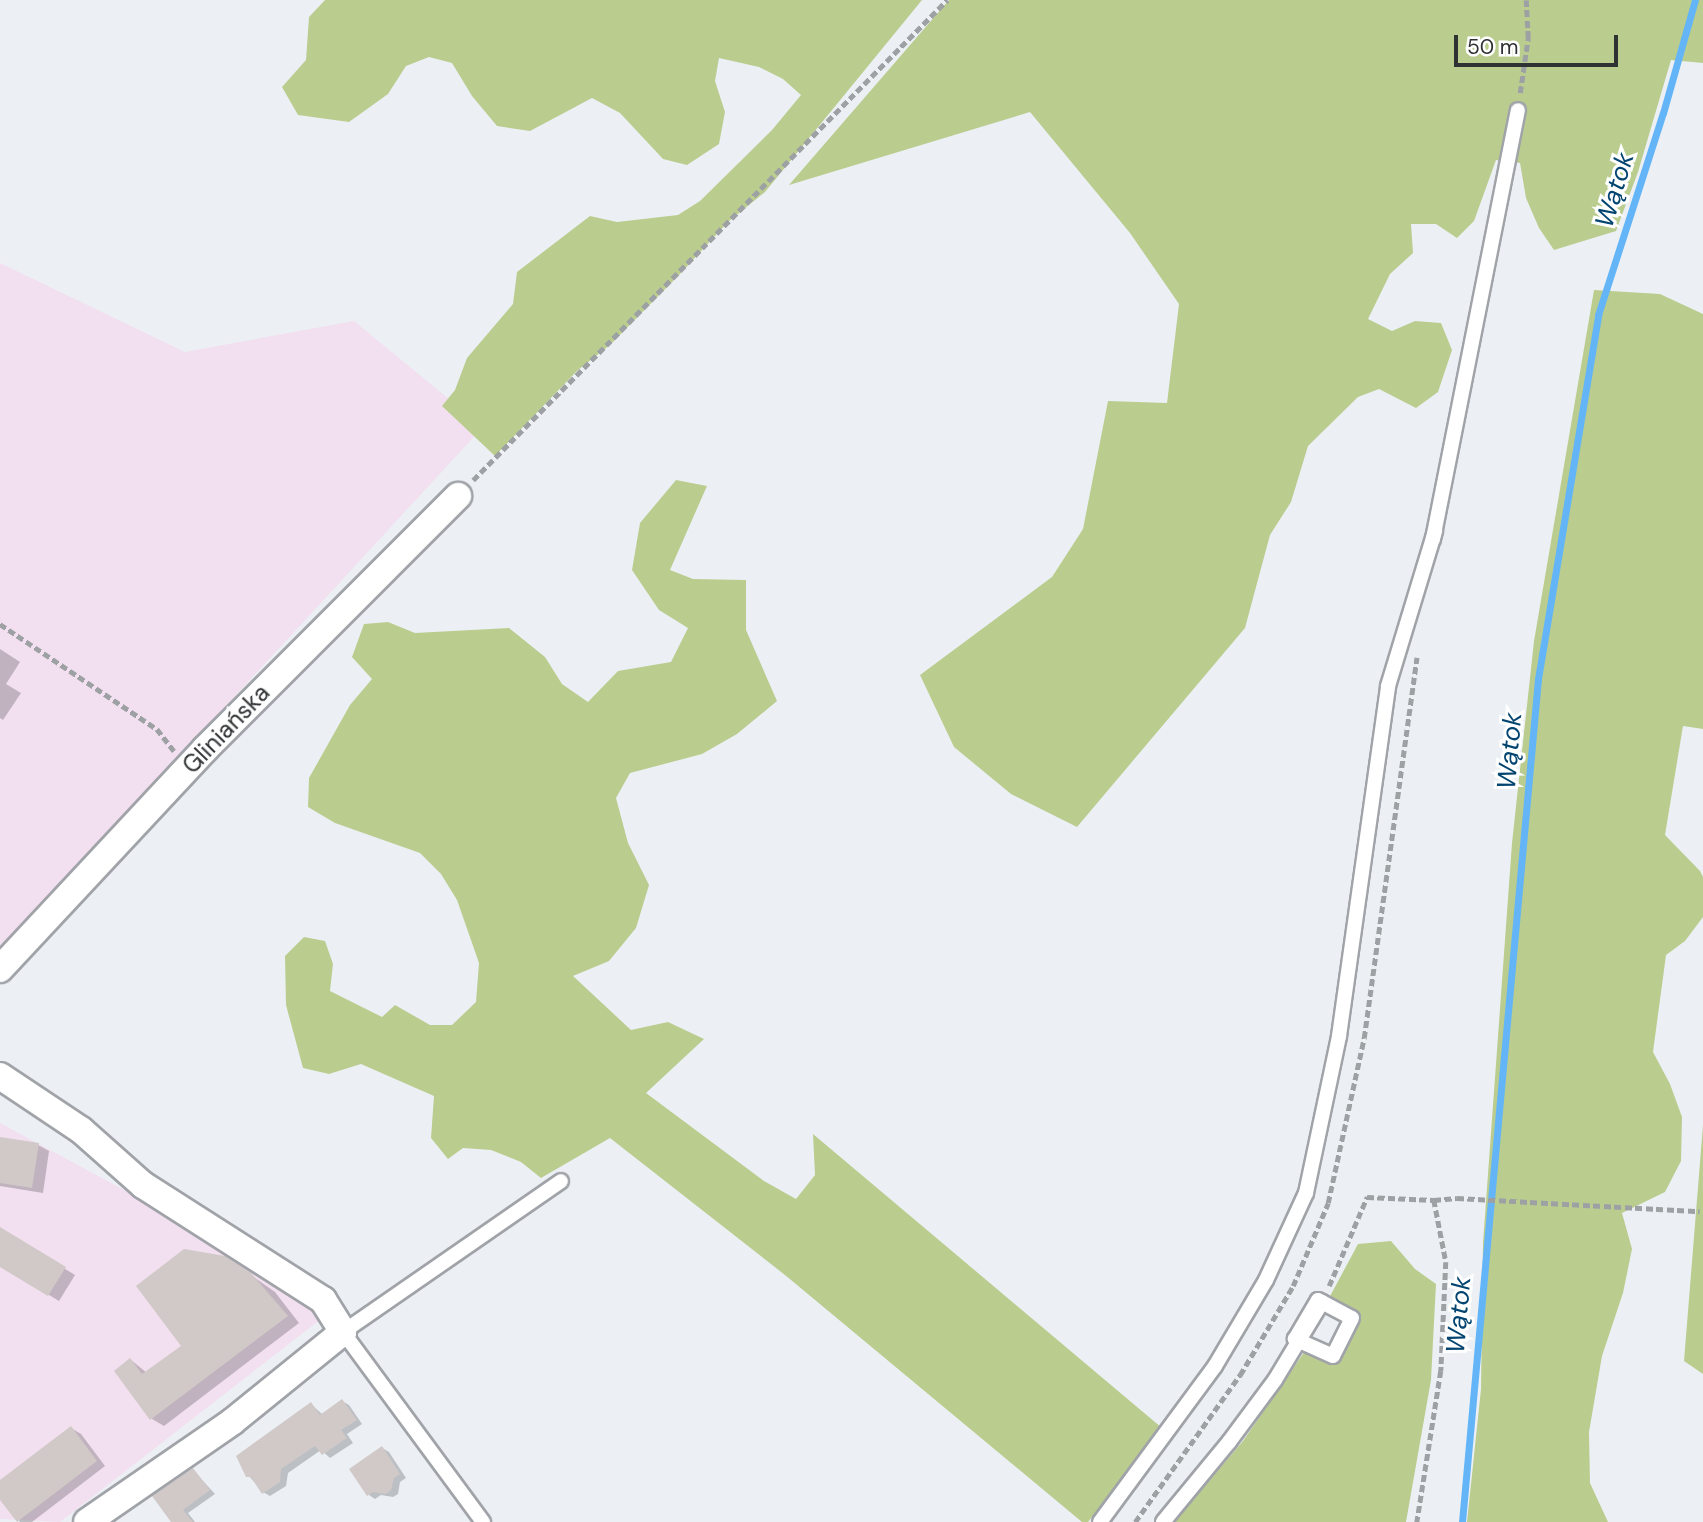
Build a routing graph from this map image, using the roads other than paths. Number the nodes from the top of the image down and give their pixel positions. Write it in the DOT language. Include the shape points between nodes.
graph roads {
  1 [pos="1518,110"];
  2 [pos="458,496"];
  3 [pos="0,969"];
  4 [pos="0,1076"];
  5 [pos="561,1181"];
  6 [pos="343,1332"];
  7 [pos="1299,1341"];
  8 [pos="87,1522"];
  9 [pos="483,1522"];
  10 [pos="1100,1522"];
  11 [pos="1163,1522"];
  1 -- 10 [label="lane" via="1424,586 1388,687 1339,1036 1306,1193 1266,1280 1215,1366"];
  2 -- 3 [label="street, Gliniańska" via="187,769"];
  4 -- 6 [label="street" via="81,1130 143,1185 323,1300"];
  5 -- 6 [label="lane"];
  6 -- 8 [label="street" via="232,1422"];
  6 -- 9 [label="lane"];
  7 -- 7 [label="lane" via="1332,1356 1352,1318 1318,1300 1295,1339"];
  7 -- 11 [label="lane" via="1230,1442"];
}
